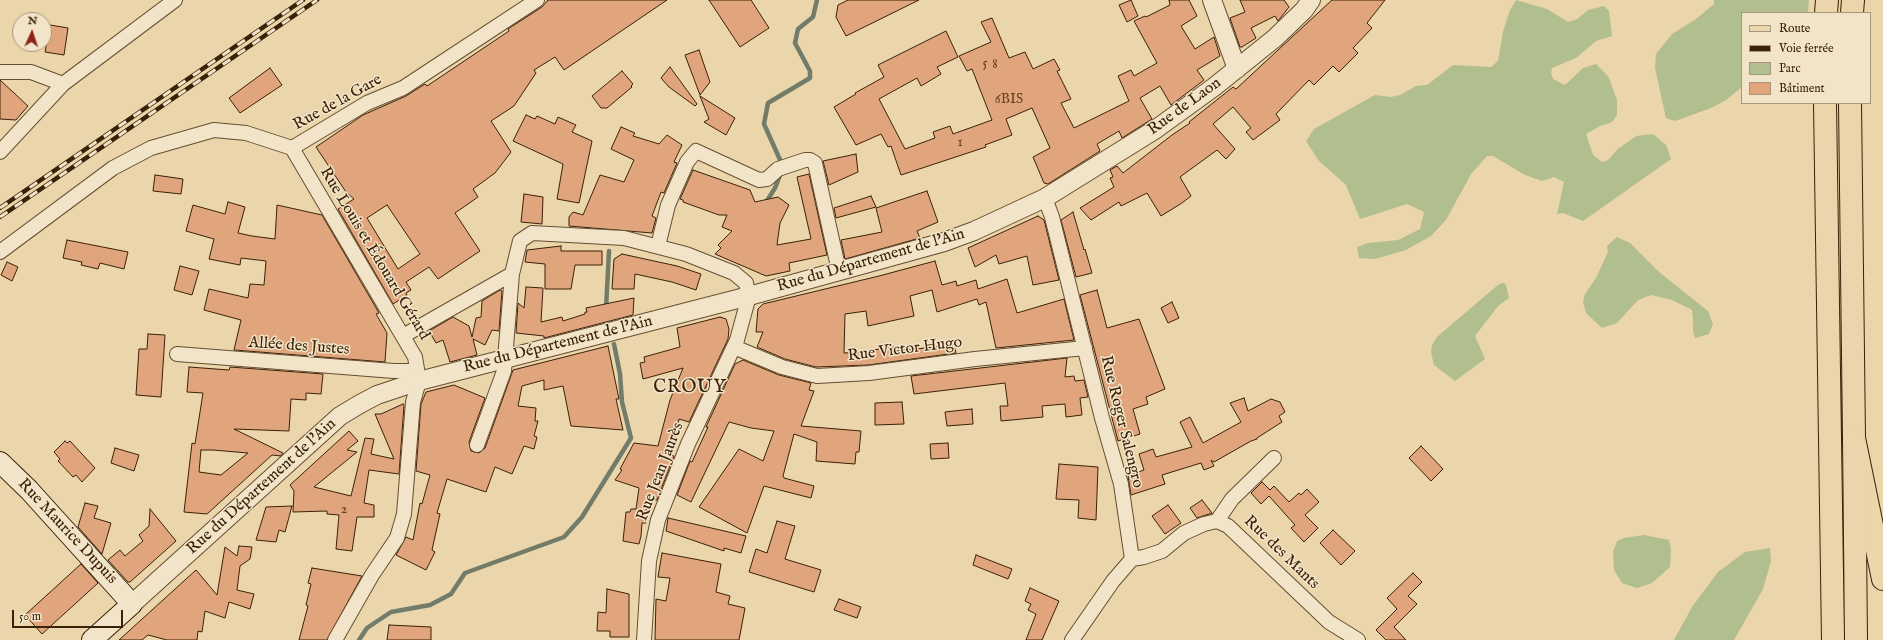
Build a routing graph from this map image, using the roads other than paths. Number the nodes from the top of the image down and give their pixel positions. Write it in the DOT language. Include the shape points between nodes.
graph roads {
  1 [pos="175,0"];
  2 [pos="537,0"];
  3 [pos="1212,0"];
  4 [pos="1311,0"];
  5 [pos="1826,0"];
  6 [pos="1853,0"];
  7 [pos="1826,12"];
  8 [pos="1852,12"];
  9 [pos="1237,68"];
  10 [pos="0,72"];
  11 [pos="63,84"];
  12 [pos="1825,104"];
  13 [pos="1850,104"];
  14 [pos="292,148"];
  15 [pos="0,152"];
  16 [pos="1045,198"];
  17 [pos="658,246"];
  18 [pos="0,252"];
  19 [pos="839,271"];
  20 [pos="512,274"];
  21 [pos="749,296"];
  22 [pos="403,336"];
  23 [pos="734,347"];
  24 [pos="1085,348"];
  25 [pos="177,354"];
  26 [pos="506,358"];
  27 [pos="418,376"];
  28 [pos="1854,438"];
  29 [pos="477,445"];
  30 [pos="1274,458"];
  31 [pos="0,462"];
  32 [pos="1217,521"];
  33 [pos="1132,559"];
  34 [pos="1883,579"];
  35 [pos="132,604"];
  36 [pos="92,640"];
  37 [pos="335,640"];
  38 [pos="644,640"];
  39 [pos="1072,640"];
  40 [pos="1358,640"];
  41 [pos="1833,640"];
  42 [pos="1856,640"];
  1 -- 11 [label="street"];
  2 -- 14 [label="street, Rue de la Gare" via="403,88 367,103"];
  3 -- 9 [label="street"];
  4 -- 9 [label="street, Rue de Laon" via="1275,38"];
  5 -- 7 [label="main road"];
  6 -- 8 [label="main road"];
  9 -- 16 [label="street, Rue de Laon" via="1156,129"];
  10 -- 11 [label="street" via="30,72"];
  11 -- 15 [label="street"];
  12 -- 41 [label="main road"];
  13 -- 28 [label="main road"];
  14 -- 18 [label="street, Rue de la Gare" via="246,133 214,130 151,148 113,168"];
  14 -- 22 [label="street, Rue Louis et Édouard Gérard"];
  16 -- 19 [label="street, Rue du Département de l'Ain" via="1019,212 944,242"];
  16 -- 24 [label="street, Rue Roger Salengro"];
  17 -- 19 [label="street" via="668,205 687,162 696,151 759,180 767,180 779,170 805,160 815,163"];
  17 -- 20 [label="street" via="624,238 532,234 520,240"];
  17 -- 21 [label="street" via="734,273 746,283"];
  19 -- 21 [label="street, Rue du Département de l'Ain"];
  20 -- 22 [label="street"];
  20 -- 26 [label="street"];
  21 -- 23 [label="street, Rue Jean Jaurès"];
  21 -- 26 [label="street, Rue du Département de l'Ain"];
  22 -- 27 [label="street, Rue Louis et Édouard Gérard" via="415,357"];
  23 -- 24 [label="street, Rue Victor Hugo" via="782,367 817,376 869,373"];
  23 -- 38 [label="street, Rue Jean Jaurès" via="688,444 658,520 650,561"];
  24 -- 33 [label="street, Rue Roger Salengro" via="1121,484"];
  25 -- 27 [label="street, Allée des Justes" via="394,371"];
  26 -- 27 [label="street, Rue du Département de l'Ain"];
  26 -- 29 [label="street" via="504,371"];
  27 -- 35 [label="street, Rue du Département de l'Ain" via="340,416"];
  27 -- 37 [label="street" via="413,402 404,514 397,538 372,575"];
  28 -- 34 [label="main road"];
  28 -- 42 [label="main road"];
  30 -- 32 [label="street" via="1232,499"];
  31 -- 35 [label="main road, Rue Maurice Dupuis" via="29,490"];
  32 -- 33 [label="street, Rue des Mants" via="1184,533 1162,550"];
  32 -- 40 [label="street, Rue des Mants" via="1228,526 1330,622"];
  33 -- 39 [label="street" via="1113,580"];
  35 -- 36 [label="main road"];
}
